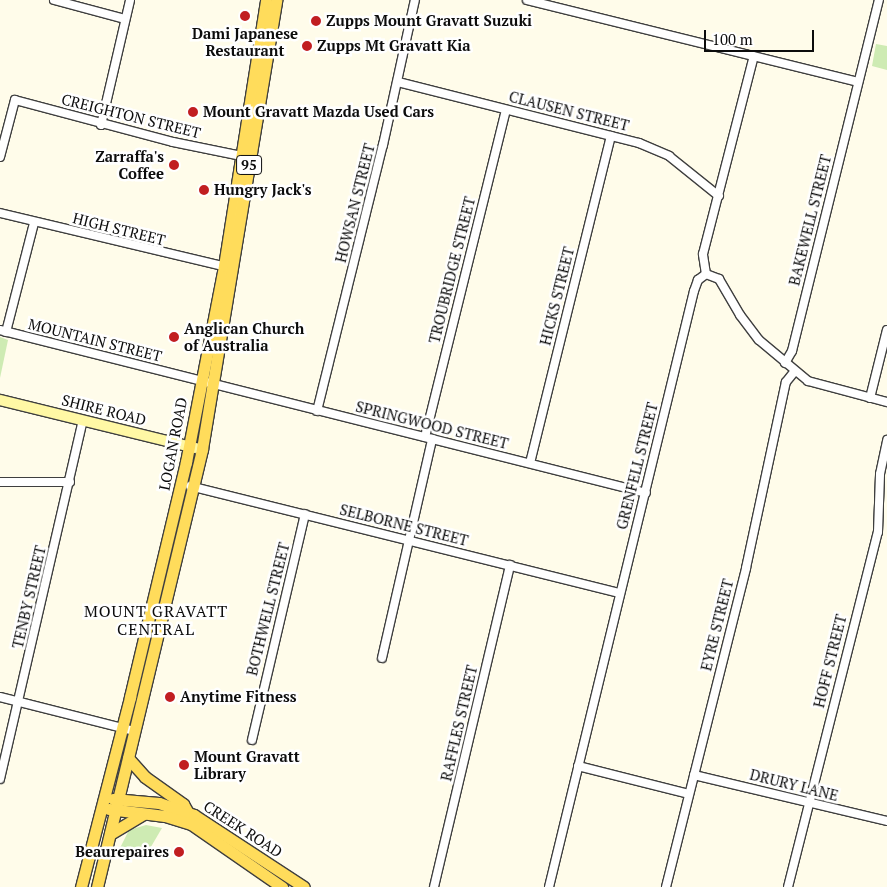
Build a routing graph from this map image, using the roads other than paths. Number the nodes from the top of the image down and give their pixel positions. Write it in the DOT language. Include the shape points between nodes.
graph roads {
  1 [pos="54,0"];
  2 [pos="130,0"];
  3 [pos="266,0"];
  4 [pos="276,0"];
  5 [pos="415,0"];
  6 [pos="527,0"];
  7 [pos="879,0"];
  8 [pos="125,19"];
  9 [pos="754,56"];
  10 [pos="398,82"];
  11 [pos="858,82"];
  12 [pos="506,110"];
  13 [pos="102,125"];
  14 [pos="611,136"];
  15 [pos="0,156"];
  16 [pos="242,156"];
  17 [pos="719,196"];
  18 [pos="0,213"];
  19 [pos="34,223"];
  20 [pos="228,267"];
  21 [pos="706,274"];
  22 [pos="887,330"];
  23 [pos="3,331"];
  24 [pos="785,363"];
  25 [pos="795,371"];
  26 [pos="200,380"];
  27 [pos="213,384"];
  28 [pos="870,398"];
  29 [pos="0,400"];
  30 [pos="887,402"];
  31 [pos="317,411"];
  32 [pos="82,420"];
  33 [pos="428,438"];
  34 [pos="887,440"];
  35 [pos="189,446"];
  36 [pos="202,449"];
  37 [pos="530,463"];
  38 [pos="0,482"];
  39 [pos="70,482"];
  40 [pos="187,485"];
  41 [pos="646,493"];
  42 [pos="304,514"];
  43 [pos="407,539"];
  44 [pos="510,565"];
  45 [pos="620,593"];
  46 [pos="382,658"];
  47 [pos="0,697"];
  48 [pos="18,702"];
  49 [pos="128,729"];
  50 [pos="252,740"];
  51 [pos="128,758"];
  52 [pos="578,766"];
  53 [pos="694,774"];
  54 [pos="0,780"];
  55 [pos="689,794"];
  56 [pos="809,802"];
  57 [pos="102,803"];
  58 [pos="117,806"];
  59 [pos="187,812"];
  60 [pos="143,814"];
  61 [pos="887,822"];
  62 [pos="110,834"];
  63 [pos="81,887"];
  64 [pos="97,887"];
  65 [pos="282,887"];
  66 [pos="304,887"];
  67 [pos="434,887"];
  68 [pos="549,887"];
  69 [pos="666,887"];
  70 [pos="788,887"];
  1 -- 8 [label="street"];
  2 -- 8 [label="street"];
  3 -- 16 [label="main road, LOGAN ROAD / 95"];
  4 -- 20 [label="main road, LOGAN ROAD / 95"];
  5 -- 10 [label="street, HOWSAN STREET"];
  6 -- 9 [label="street"];
  7 -- 11 [label="street, BAKEWELL STREET"];
  8 -- 13 [label="street"];
  9 -- 11 [label="street"];
  9 -- 17 [label="street"];
  10 -- 12 [label="street, CLAUSEN STREET"];
  10 -- 31 [label="street, HOWSAN STREET"];
  11 -- 24 [label="street, BAKEWELL STREET" via="792,351"];
  12 -- 14 [label="street, CLAUSEN STREET"];
  12 -- 33 [label="street, TROUBRIDGE STREET"];
  13 -- 15 [label="street, CREIGHTON STREET" via="16,100"];
  13 -- 16 [label="street, CREIGHTON STREET"];
  14 -- 17 [label="street, CLAUSEN STREET" via="639,143 669,156"];
  14 -- 37 [label="street, HICKS STREET"];
  16 -- 20 [label="main road, LOGAN ROAD / 95"];
  17 -- 21 [label="street" via="703,254"];
  18 -- 19 [label="street, HIGH STREET"];
  19 -- 20 [label="street, HIGH STREET"];
  19 -- 23 [label="street"];
  20 -- 26 [label="main road, LOGAN ROAD / 95"];
  20 -- 27 [label="main road, LOGAN ROAD / 95"];
  21 -- 24 [label="street" via="720,279 748,327"];
  21 -- 41 [label="street, GRENFELL STREET" via="698,280 694,291"];
  22 -- 28 [label="street"];
  23 -- 26 [label="street, MOUNTAIN STREET"];
  24 -- 25 [label="street"];
  25 -- 28 [label="street" via="815,385"];
  25 -- 53 [label="street, EYRE STREET" via="786,382 746,568"];
  26 -- 27 [label="street, MOUNTAIN STREET"];
  26 -- 35 [label="main road, LOGAN ROAD / 95"];
  27 -- 31 [label="street, SPRINGWOOD STREET"];
  27 -- 36 [label="main road, LOGAN ROAD / 95"];
  28 -- 30 [label="street"];
  29 -- 32 [label="street, SHIRE ROAD"];
  31 -- 33 [label="street, SPRINGWOOD STREET"];
  32 -- 35 [label="street, SHIRE ROAD"];
  32 -- 39 [label="street, TENBY STREET"];
  33 -- 37 [label="street, SPRINGWOOD STREET"];
  33 -- 43 [label="street, TROUBRIDGE STREET"];
  34 -- 56 [label="street, HOFF STREET" via="880,474 878,532"];
  35 -- 36 [label="street, SHIRE ROAD"];
  35 -- 40 [label="main road, LOGAN ROAD / 95"];
  36 -- 40 [label="main road, LOGAN ROAD / 95"];
  37 -- 41 [label="street, SPRINGWOOD STREET"];
  38 -- 39 [label="street"];
  39 -- 48 [label="street, TENBY STREET"];
  40 -- 42 [label="street, SELBORNE STREET"];
  40 -- 49 [label="main road, LOGAN ROAD / 95"];
  41 -- 45 [label="street, GRENFELL STREET"];
  42 -- 43 [label="street, SELBORNE STREET"];
  42 -- 50 [label="street, BOTHWELL STREET"];
  43 -- 44 [label="street, SELBORNE STREET"];
  43 -- 46 [label="street, TROUBRIDGE STREET"];
  44 -- 45 [label="street, SELBORNE STREET"];
  44 -- 67 [label="street, RAFFLES STREET"];
  45 -- 52 [label="street, GRENFELL STREET"];
  47 -- 48 [label="street"];
  48 -- 49 [label="street"];
  48 -- 54 [label="street, TENBY STREET"];
  49 -- 51 [label="main road, LOGAN ROAD / 95"];
  49 -- 57 [label="main road, LOGAN ROAD / 95"];
  51 -- 58 [label="main road, LOGAN ROAD / 95"];
  51 -- 59 [label="main road" via="145,778 183,804"];
  52 -- 55 [label="street"];
  52 -- 68 [label="street, GRENFELL STREET"];
  53 -- 55 [label="street, EYRE STREET"];
  53 -- 56 [label="street, DRURY LANE"];
  55 -- 69 [label="street, EYRE STREET"];
  56 -- 61 [label="street, DRURY LANE"];
  56 -- 70 [label="street, HOFF STREET"];
  57 -- 58 [label="main road, CREEK ROAD"];
  57 -- 63 [label="main road, LOGAN ROAD / 95"];
  58 -- 59 [label="main road, CREEK ROAD" via="159,803"];
  58 -- 60 [label="main road, CREEK ROAD"];
  58 -- 62 [label="main road, LOGAN ROAD / 95"];
  59 -- 66 [label="main road, CREEK ROAD"];
  60 -- 62 [label="main road"];
  60 -- 65 [label="main road, CREEK ROAD" via="173,817 198,827"];
  62 -- 64 [label="main road, LOGAN ROAD / 95"];
}
